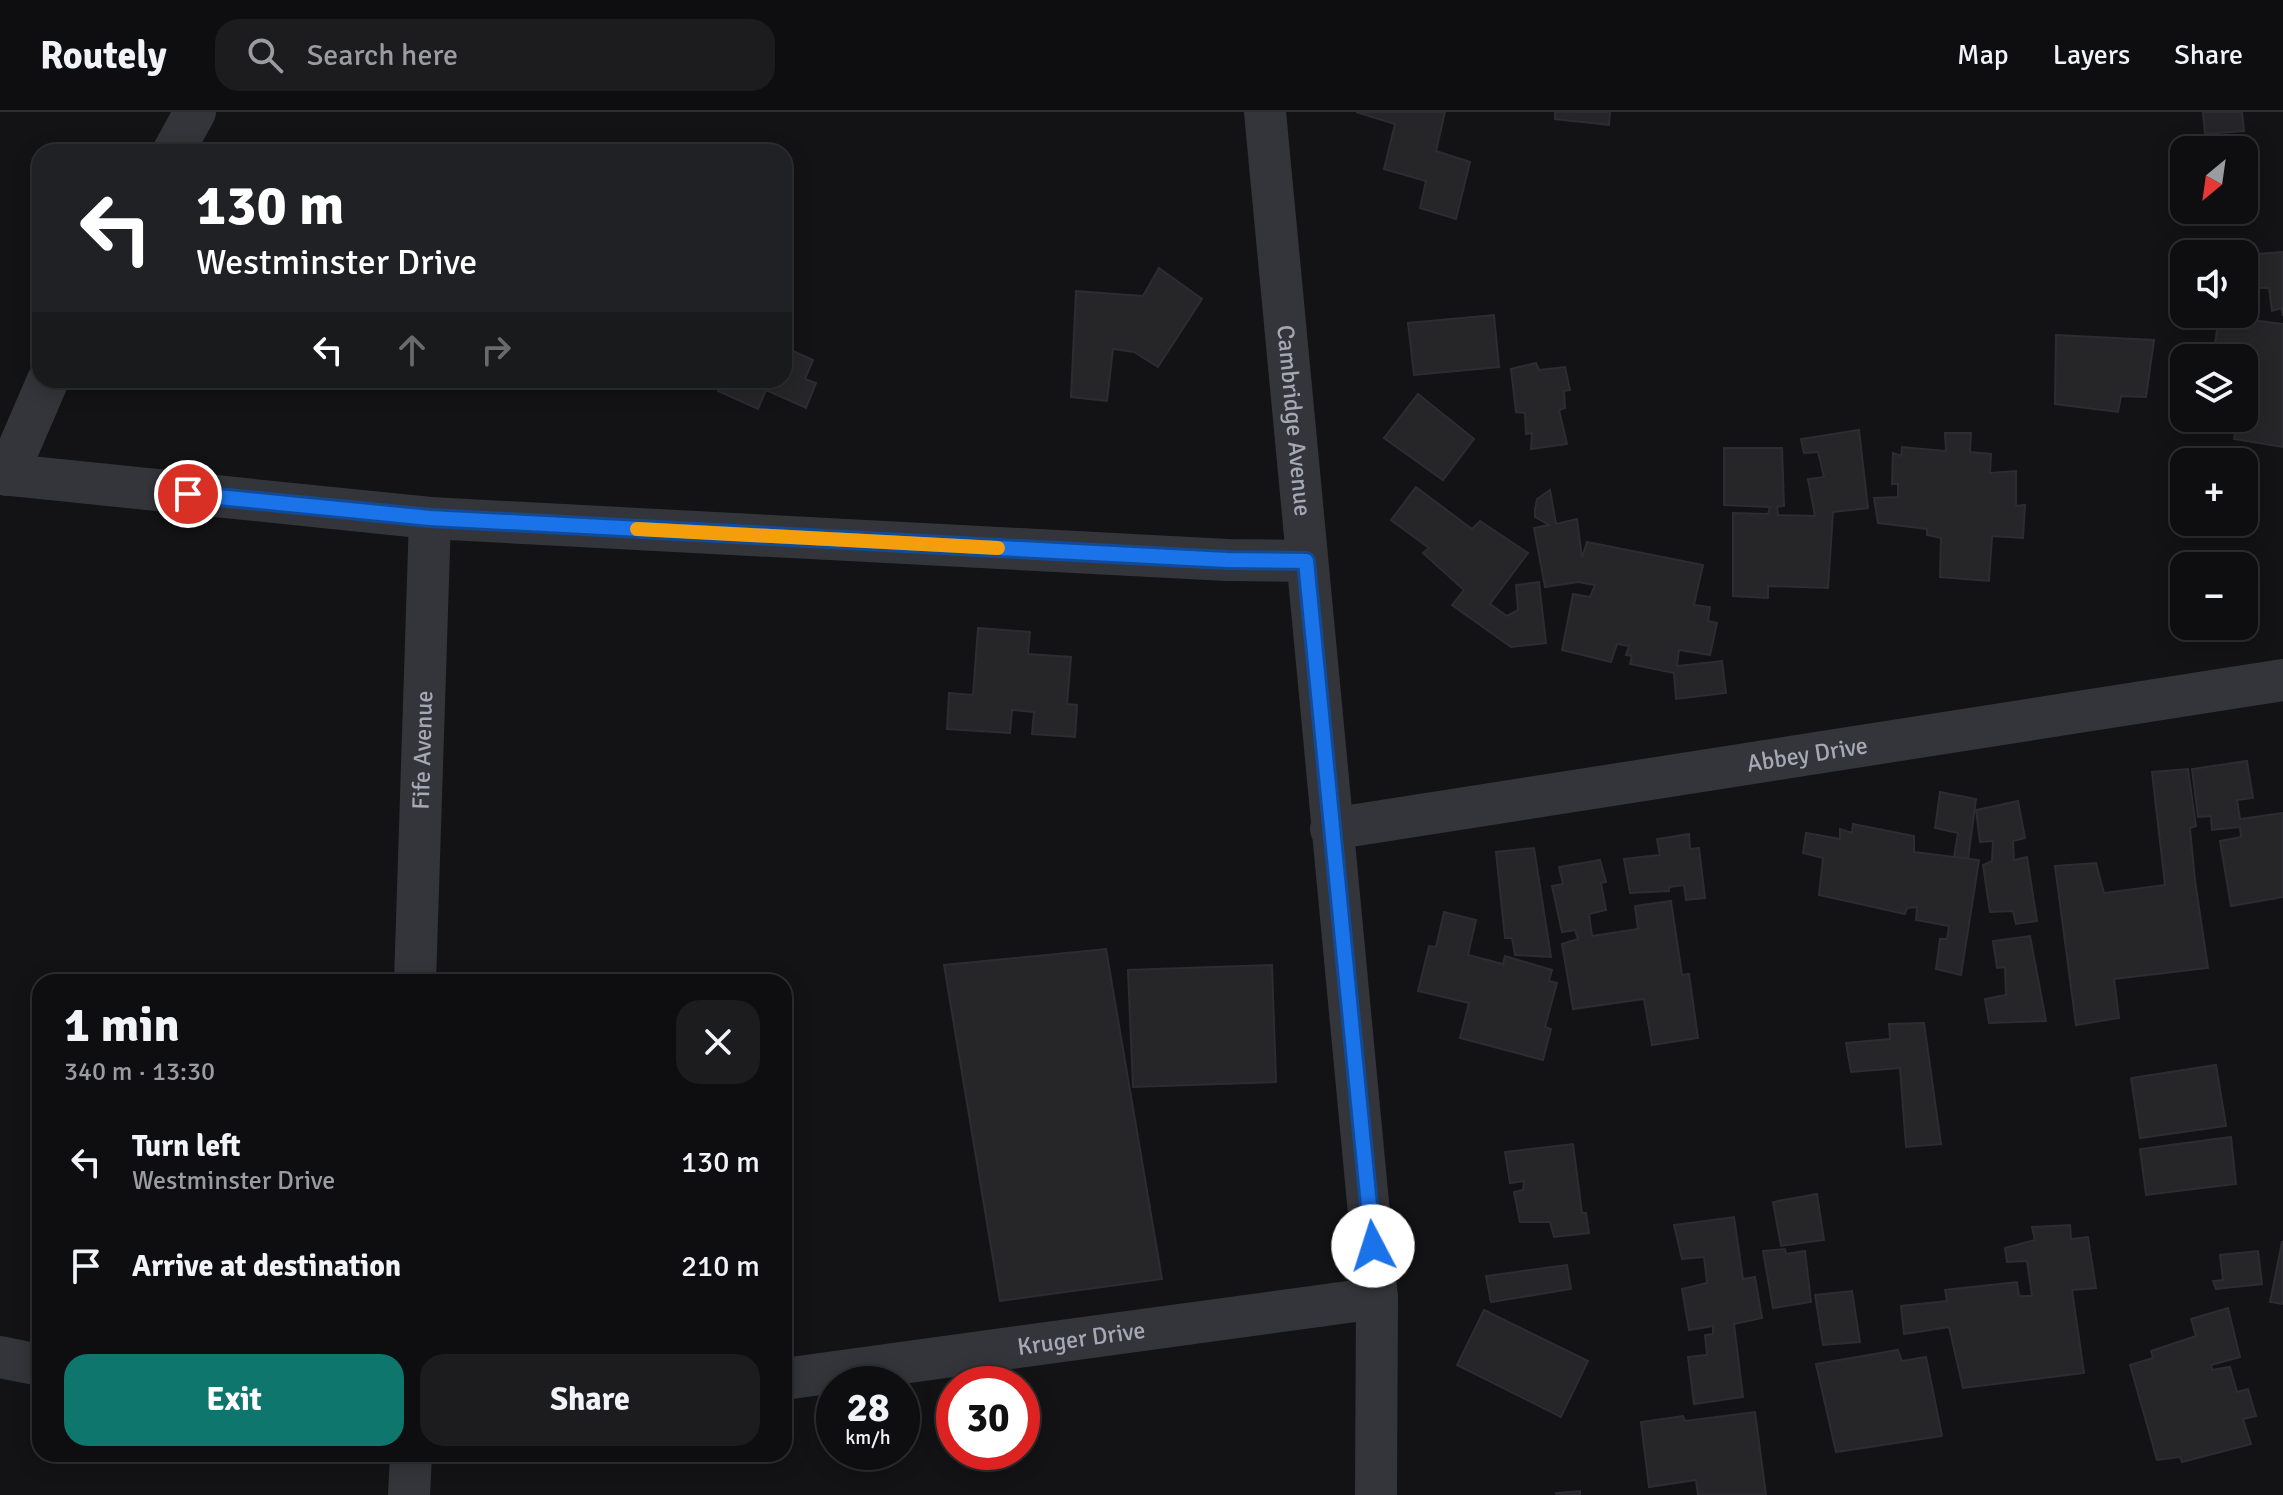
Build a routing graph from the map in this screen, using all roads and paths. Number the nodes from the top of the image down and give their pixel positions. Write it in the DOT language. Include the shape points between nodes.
graph roads {
  1 [pos="195,112"];
  2 [pos="1265,112"];
  3 [pos="177,144"];
  4 [pos="44,388"];
  5 [pos="4,474"];
  6 [pos="430,518"];
  7 [pos="1306,561"];
  8 [pos="2283,680"];
  9 [pos="1331,829"];
  10 [pos="415,974"];
  11 [pos="1377,1298"];
  12 [pos="0,1357"];
  13 [pos="32,1363"];
  14 [pos="792,1378"];
  15 [pos="411,1462"];
  16 [pos="409,1495"];
  17 [pos="1376,1495"];
  1 -- 3 [label="street"];
  2 -- 7 [label="street, Cambridge Avenue"];
  4 -- 5 [label="street"];
  5 -- 6 [label="street"];
  6 -- 7 [label="street"];
  6 -- 10 [label="street, Fife Avenue"];
  7 -- 9 [label="street, Cambridge Avenue"];
  8 -- 9 [label="street, Abbey Drive"];
  9 -- 11 [label="street, Cambridge Avenue"];
  11 -- 14 [label="street, Kruger Drive"];
  11 -- 17 [label="street, Cambridge Avenue"];
  12 -- 13 [label="street"];
  15 -- 16 [label="street"];
}
